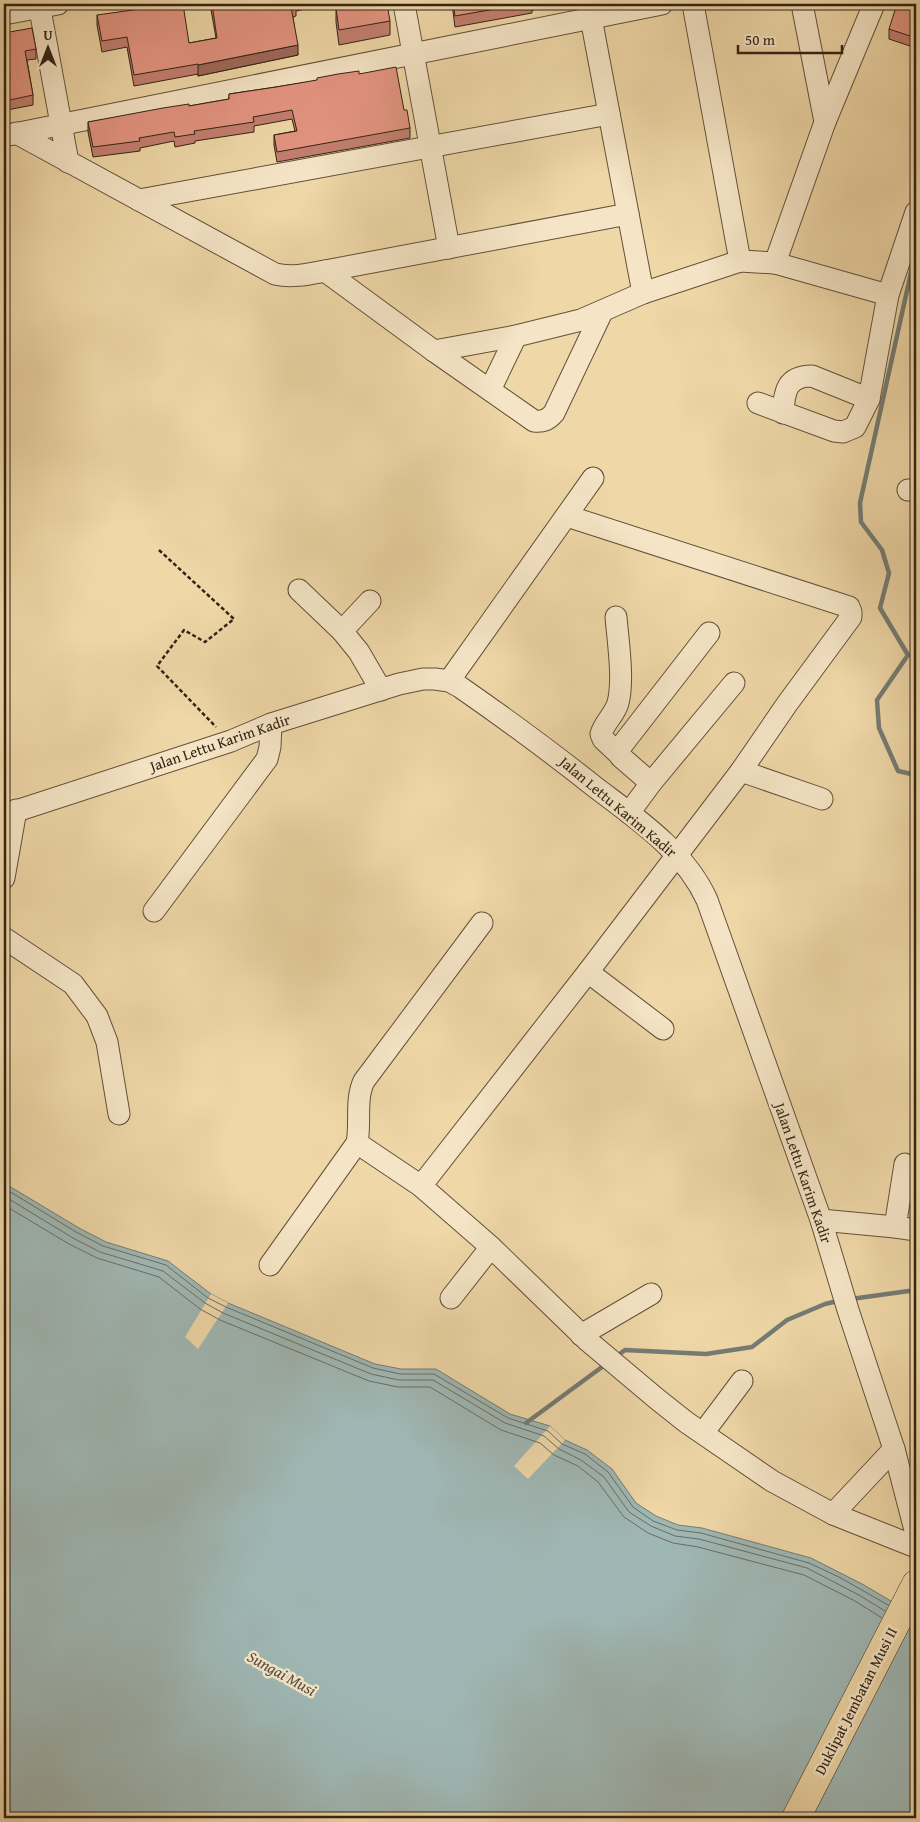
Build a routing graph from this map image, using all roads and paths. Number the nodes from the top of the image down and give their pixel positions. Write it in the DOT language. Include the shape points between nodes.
graph roads {
  1 [pos="404,4"];
  2 [pos="662,4"];
  3 [pos="693,4"];
  4 [pos="802,4"];
  5 [pos="874,4"];
  6 [pos="45,5"];
  7 [pos="4,14"];
  8 [pos="591,18"];
  9 [pos="413,54"];
  10 [pos="609,114"];
  11 [pos="825,122"];
  12 [pos="60,125"];
  13 [pos="10,135"];
  14 [pos="431,147"];
  15 [pos="68,162"];
  16 [pos="139,200"];
  17 [pos="916,212"];
  18 [pos="628,214"];
  19 [pos="450,248"];
  20 [pos="740,261"];
  21 [pos="775,263"];
  22 [pos="325,271"];
  23 [pos="643,293"];
  24 [pos="888,295"];
  25 [pos="602,312"];
  26 [pos="516,336"];
  27 [pos="434,351"];
  28 [pos="490,390"];
  29 [pos="869,399"];
  30 [pos="758,403"];
  31 [pos="783,413"];
  32 [pos="594,478"];
  33 [pos="567,516"];
  34 [pos="159,550"];
  35 [pos="299,590"];
  36 [pos="370,601"];
  37 [pos="616,617"];
  38 [pos="342,631"];
  39 [pos="710,633"];
  40 [pos="449,681"];
  41 [pos="734,683"];
  42 [pos="381,690"];
  43 [pos="271,724"];
  44 [pos="231,741"];
  45 [pos="619,754"];
  46 [pos="741,771"];
  47 [pos="651,783"];
  48 [pos="822,799"];
  49 [pos="10,812"];
  50 [pos="629,813"];
  51 [pos="677,854"];
  52 [pos="4,878"];
  53 [pos="154,911"];
  54 [pos="482,922"];
  55 [pos="4,938"];
  56 [pos="588,972"];
  57 [pos="663,1029"];
  58 [pos="119,1114"];
  59 [pos="357,1143"];
  60 [pos="905,1164"];
  61 [pos="421,1186"];
  62 [pos="821,1220"];
  63 [pos="895,1226"];
  64 [pos="916,1230"];
  65 [pos="491,1247"];
  66 [pos="270,1266"];
  67 [pos="651,1294"];
  68 [pos="451,1298"];
  69 [pos="581,1334"];
  70 [pos="742,1381"];
  71 [pos="703,1433"];
  72 [pos="894,1448"];
  73 [pos="912,1496"];
  74 [pos="833,1514"];
  75 [pos="916,1534"];
  76 [pos="916,1547"];
  77 [pos="916,1584"];
  78 [pos="796,1818"];
  1 -- 9 [label="street"];
  2 -- 8 [label="street"];
  3 -- 20 [label="street"];
  4 -- 11 [label="street"];
  5 -- 11 [label="street"];
  6 -- 7 [label="street"];
  6 -- 12 [label="street"];
  8 -- 9 [label="street"];
  8 -- 10 [label="street"];
  9 -- 12 [label="street"];
  9 -- 14 [label="street"];
  10 -- 14 [label="street"];
  10 -- 18 [label="street"];
  11 -- 21 [label="street"];
  12 -- 13 [label="street"];
  12 -- 15 [label="street"];
  13 -- 15 [label="street"];
  14 -- 16 [label="street"];
  14 -- 19 [label="street"];
  15 -- 16 [label="street"];
  16 -- 22 [label="street" via="275,274 293,276"];
  17 -- 24 [label="street"];
  18 -- 19 [label="street"];
  18 -- 23 [label="street"];
  19 -- 22 [label="street"];
  20 -- 21 [label="street"];
  20 -- 23 [label="street"];
  21 -- 24 [label="street"];
  22 -- 27 [label="street"];
  23 -- 25 [label="street"];
  24 -- 29 [label="street"];
  25 -- 26 [label="street"];
  25 -- 28 [label="street" via="550,417 534,421"];
  26 -- 27 [label="street"];
  26 -- 28 [label="street"];
  27 -- 28 [label="street"];
  29 -- 31 [label="street" via="855,427 843,432"];
  29 -- 31 [label="street" via="812,376 804,376 791,383"];
  30 -- 31 [label="street"];
  32 -- 33 [label="street"];
  33 -- 40 [label="street"];
  33 -- 46 [label="street" via="849,607 851,617"];
  34 -- 44 [label="path" via="234,618 205,642 184,630 157,666"];
  35 -- 38 [label="street"];
  36 -- 38 [label="street"];
  37 -- 45 [label="street" via="618,700 601,734"];
  38 -- 42 [label="street" via="359,652"];
  39 -- 45 [label="street" via="620,747"];
  40 -- 42 [label="street, Jalan Lettu Karim Kadir" via="423,679"];
  40 -- 50 [label="street, Jalan Lettu Karim Kadir" via="529,735"];
  41 -- 47 [label="street"];
  42 -- 43 [label="street, Jalan Lettu Karim Kadir"];
  43 -- 44 [label="street, Jalan Lettu Karim Kadir"];
  43 -- 53 [label="street" via="267,758"];
  44 -- 49 [label="street, Jalan Lettu Karim Kadir"];
  45 -- 47 [label="street"];
  46 -- 48 [label="street"];
  46 -- 51 [label="street"];
  47 -- 50 [label="street"];
  49 -- 52 [label="street"];
  50 -- 51 [label="street, Jalan Lettu Karim Kadir"];
  51 -- 56 [label="street"];
  51 -- 62 [label="street, Jalan Lettu Karim Kadir" via="707,900"];
  54 -- 59 [label="street" via="364,1081 360,1091"];
  55 -- 58 [label="street" via="73,984 97,1016 108,1042"];
  56 -- 57 [label="street"];
  56 -- 61 [label="street"];
  59 -- 61 [label="street"];
  59 -- 66 [label="street"];
  60 -- 63 [label="street"];
  61 -- 65 [label="street"];
  62 -- 63 [label="street"];
  62 -- 72 [label="street, Jalan Lettu Karim Kadir"];
  63 -- 64 [label="street"];
  65 -- 68 [label="street"];
  65 -- 69 [label="street"];
  67 -- 69 [label="street"];
  69 -- 71 [label="street" via="657,1400"];
  70 -- 71 [label="street"];
  71 -- 74 [label="street" via="772,1481"];
  72 -- 73 [label="street, Jalan Lettu Karim Kadir"];
  72 -- 74 [label="street"];
  73 -- 75 [label="street, Jalan Lettu Karim Kadir"];
  74 -- 76 [label="street"];
  77 -- 78 [label="highway, Duklipat Jembatan Musi II"];
}
